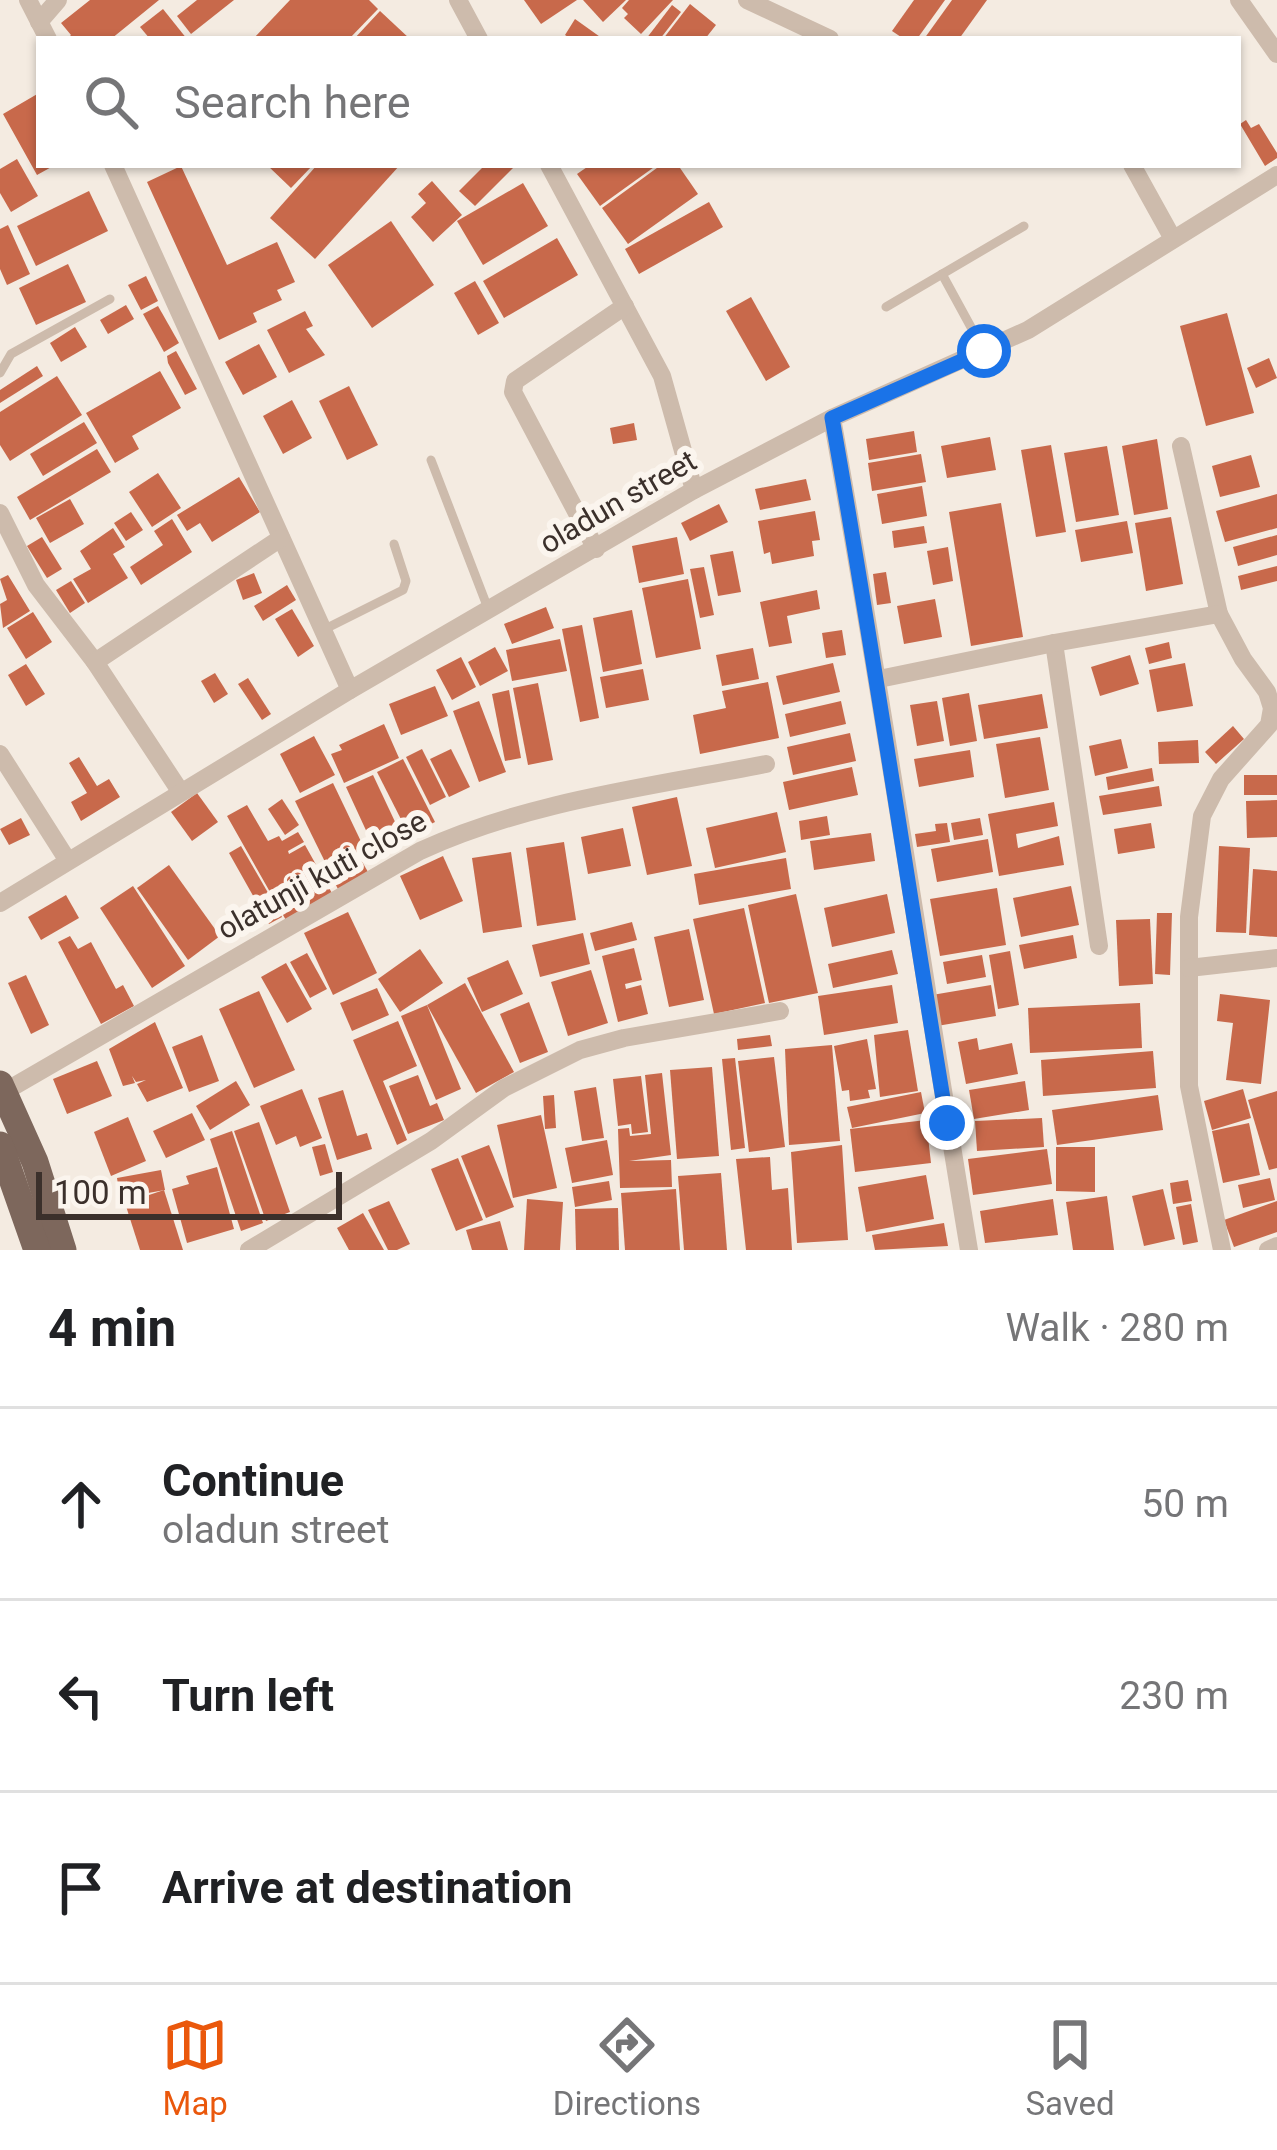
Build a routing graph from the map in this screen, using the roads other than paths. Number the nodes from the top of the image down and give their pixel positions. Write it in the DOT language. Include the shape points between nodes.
graph roads {
  1 [pos="28,0"];
  2 [pos="58,0"];
  3 [pos="458,0"];
  4 [pos="747,0"];
  5 [pos="1239,0"];
  6 [pos="44,30"];
  7 [pos="477,36"];
  8 [pos="824,36"];
  9 [pos="1277,54"];
  10 [pos="114,168"];
  11 [pos="551,168"];
  12 [pos="1134,168"];
  13 [pos="1277,175"];
  14 [pos="1024,226"];
  15 [pos="1173,239"];
  16 [pos="942,274"];
  17 [pos="110,299"];
  18 [pos="625,306"];
  19 [pos="886,307"];
  20 [pos="984,351"];
  21 [pos="0,373"];
  22 [pos="832,418"];
  23 [pos="1181,446"];
  24 [pos="431,460"];
  25 [pos="694,490"];
  26 [pos="0,513"];
  27 [pos="281,538"];
  28 [pos="394,544"];
  29 [pos="596,549"];
  30 [pos="489,610"];
  31 [pos="1220,614"];
  32 [pos="323,631"];
  33 [pos="1054,643"];
  34 [pos="95,662"];
  35 [pos="879,679"];
  36 [pos="350,690"];
  37 [pos="0,754"];
  38 [pos="766,764"];
  39 [pos="180,791"];
  40 [pos="68,861"];
  41 [pos="0,903"];
  42 [pos="1099,946"];
  43 [pos="1277,958"];
  44 [pos="1189,968"];
  45 [pos="780,1011"];
  46 [pos="2,1088"];
  47 [pos="0,1145"];
  48 [pos="1277,1246"];
  49 [pos="37,1250"];
  50 [pos="63,1250"];
  51 [pos="249,1250"];
  52 [pos="969,1250"];
  53 [pos="1222,1250"];
  54 [pos="1268,1250"];
  1 -- 6 [label="street"];
  2 -- 6 [label="street"];
  3 -- 7 [label="street"];
  4 -- 8 [label="street"];
  5 -- 9 [label="street"];
  10 -- 27 [label="street"];
  11 -- 18 [label="street"];
  12 -- 15 [label="street"];
  13 -- 15 [label="street, oladun street"];
  14 -- 16 [label="lane"];
  15 -- 20 [label="street, oladun street"];
  16 -- 19 [label="lane"];
  16 -- 20 [label="lane"];
  17 -- 21 [label="lane" via="11,354"];
  18 -- 25 [label="street" via="670,395"];
  18 -- 29 [label="street" via="515,380 513,392"];
  20 -- 22 [label="street, oladun street"];
  22 -- 25 [label="street, oladun street"];
  22 -- 35 [label="street"];
  23 -- 31 [label="street"];
  24 -- 30 [label="lane"];
  25 -- 29 [label="street, oladun street"];
  26 -- 34 [label="street" via="36,586"];
  27 -- 32 [label="street"];
  27 -- 34 [label="street"];
  28 -- 32 [label="lane" via="403,590"];
  29 -- 30 [label="street, oladun street"];
  30 -- 36 [label="street, oladun street"];
  31 -- 33 [label="street"];
  31 -- 44 [label="street" via="1272,709 1269,725 1221,779 1202,816"];
  32 -- 36 [label="street"];
  33 -- 35 [label="street"];
  33 -- 42 [label="street"];
  34 -- 39 [label="street"];
  35 -- 52 [label="street"];
  36 -- 39 [label="street, oladun street"];
  37 -- 40 [label="street"];
  38 -- 46 [label="street, olatunji kuti close" via="509,815 462,832"];
  39 -- 40 [label="street, oladun street"];
  40 -- 41 [label="street, oladun street"];
  43 -- 44 [label="street"];
  44 -- 53 [label="street" via="1189,1087"];
  45 -- 51 [label="street" via="624,1038 543,1067"];
  46 -- 50 [label="main road"];
  47 -- 49 [label="main road"];
  48 -- 54 [label="street"];
}
